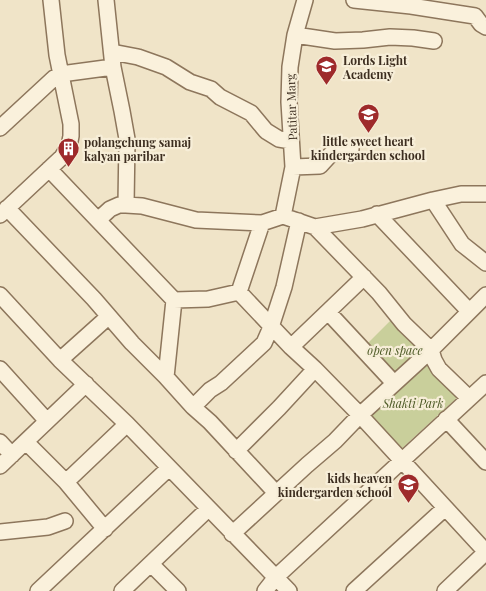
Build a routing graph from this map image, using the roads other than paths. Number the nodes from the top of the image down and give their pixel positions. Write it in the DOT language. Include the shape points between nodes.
graph roads {
  1 [pos="51,0"];
  2 [pos="106,0"];
  3 [pos="306,0"];
  4 [pos="354,0"];
  5 [pos="486,27"];
  6 [pos="294,35"];
  7 [pos="434,41"];
  8 [pos="112,60"];
  9 [pos="60,74"];
  10 [pos="3,119"];
  11 [pos="291,142"];
  12 [pos="351,149"];
  13 [pos="293,167"];
  14 [pos="49,169"];
  15 [pos="486,194"];
  16 [pos="432,200"];
  17 [pos="126,205"];
  18 [pos="4,212"];
  19 [pos="377,214"];
  20 [pos="283,216"];
  21 [pos="98,220"];
  22 [pos="299,221"];
  23 [pos="262,223"];
  24 [pos="315,227"];
  25 [pos="486,263"];
  26 [pos="364,277"];
  27 [pos="239,292"];
  28 [pos="0,295"];
  29 [pos="486,295"];
  30 [pos="174,300"];
  31 [pos="469,311"];
  32 [pos="328,312"];
  33 [pos="108,317"];
  34 [pos="271,327"];
  35 [pos="290,347"];
  36 [pos="431,350"];
  37 [pos="60,360"];
  38 [pos="0,369"];
  39 [pos="315,369"];
  40 [pos="166,377"];
  41 [pos="394,383"];
  42 [pos="486,383"];
  43 [pos="86,384"];
  44 [pos="469,398"];
  45 [pos="193,407"];
  46 [pos="360,414"];
  47 [pos="446,419"];
  48 [pos="47,421"];
  49 [pos="127,424"];
  50 [pos="0,442"];
  51 [pos="26,442"];
  52 [pos="236,451"];
  53 [pos="12,455"];
  54 [pos="402,460"];
  55 [pos="486,462"];
  56 [pos="0,466"];
  57 [pos="169,468"];
  58 [pos="66,482"];
  59 [pos="276,494"];
  60 [pos="445,508"];
  61 [pos="208,509"];
  62 [pos="65,521"];
  63 [pos="105,528"];
  64 [pos="0,532"];
  65 [pos="232,534"];
  66 [pos="486,552"];
  67 [pos="151,564"];
  68 [pos="276,577"];
  69 [pos="38,591"];
  70 [pos="122,591"];
  71 [pos="178,591"];
  72 [pos="265,591"];
  73 [pos="289,591"];
  74 [pos="354,591"];
  75 [pos="445,591"];
  1 -- 9 [label="street"];
  2 -- 8 [label="street"];
  3 -- 6 [label="street, Patitar Marg"];
  4 -- 5 [label="street" via="475,16"];
  6 -- 7 [label="street" via="335,41 390,37"];
  6 -- 11 [label="street, Patitar Marg" via="290,67"];
  8 -- 9 [label="street"];
  8 -- 11 [label="street" via="138,57 166,67 251,113 266,131 279,140"];
  8 -- 17 [label="street" via="127,139"];
  9 -- 10 [label="street"];
  9 -- 14 [label="street" via="71,136 69,146"];
  11 -- 13 [label="street, Patitar Marg"];
  12 -- 13 [label="street" via="331,154 320,166"];
  13 -- 20 [label="street, Patitar Marg"];
  14 -- 18 [label="street"];
  14 -- 21 [label="street"];
  15 -- 16 [label="street" via="461,194"];
  16 -- 19 [label="street"];
  16 -- 25 [label="street" via="462,244"];
  17 -- 21 [label="street" via="110,209"];
  17 -- 23 [label="street" via="196,220"];
  18 -- 33 [label="street" via="94,299"];
  19 -- 24 [label="street"];
  19 -- 31 [label="street"];
  20 -- 22 [label="street"];
  20 -- 23 [label="street"];
  21 -- 30 [label="street"];
  22 -- 24 [label="street"];
  22 -- 34 [label="street" via="284,288"];
  23 -- 27 [label="street"];
  24 -- 26 [label="street"];
  26 -- 32 [label="street"];
  26 -- 36 [label="street"];
  27 -- 30 [label="street" via="208,299"];
  27 -- 34 [label="street"];
  28 -- 37 [label="street"];
  29 -- 31 [label="street"];
  30 -- 40 [label="street"];
  31 -- 36 [label="street"];
  32 -- 35 [label="street"];
  32 -- 41 [label="street"];
  33 -- 37 [label="street"];
  33 -- 40 [label="street"];
  34 -- 35 [label="street"];
  34 -- 45 [label="street" via="264,343"];
  35 -- 39 [label="street"];
  36 -- 41 [label="street"];
  36 -- 44 [label="street" via="439,369"];
  37 -- 43 [label="street"];
  38 -- 48 [label="street"];
  39 -- 46 [label="street"];
  39 -- 52 [label="street"];
  40 -- 45 [label="street"];
  41 -- 46 [label="street"];
  42 -- 44 [label="street"];
  43 -- 48 [label="street"];
  43 -- 49 [label="street"];
  44 -- 47 [label="street"];
  45 -- 52 [label="street"];
  46 -- 54 [label="street"];
  46 -- 59 [label="street"];
  47 -- 54 [label="street"];
  47 -- 55 [label="street"];
  48 -- 51 [label="street"];
  49 -- 57 [label="street"];
  49 -- 58 [label="street"];
  50 -- 53 [label="street"];
  51 -- 53 [label="street"];
  51 -- 58 [label="street"];
  52 -- 59 [label="street"];
  53 -- 56 [label="street"];
  54 -- 60 [label="street"];
  54 -- 68 [label="street"];
  57 -- 61 [label="street"];
  57 -- 63 [label="street"];
  58 -- 63 [label="street"];
  59 -- 65 [label="street"];
  60 -- 66 [label="street"];
  60 -- 74 [label="street"];
  61 -- 65 [label="street"];
  61 -- 67 [label="street"];
  62 -- 64 [label="street" via="48,527"];
  63 -- 69 [label="street"];
  65 -- 68 [label="street"];
  66 -- 75 [label="street"];
  67 -- 70 [label="street"];
  67 -- 71 [label="street"];
  68 -- 72 [label="street"];
  68 -- 73 [label="street"];
}
